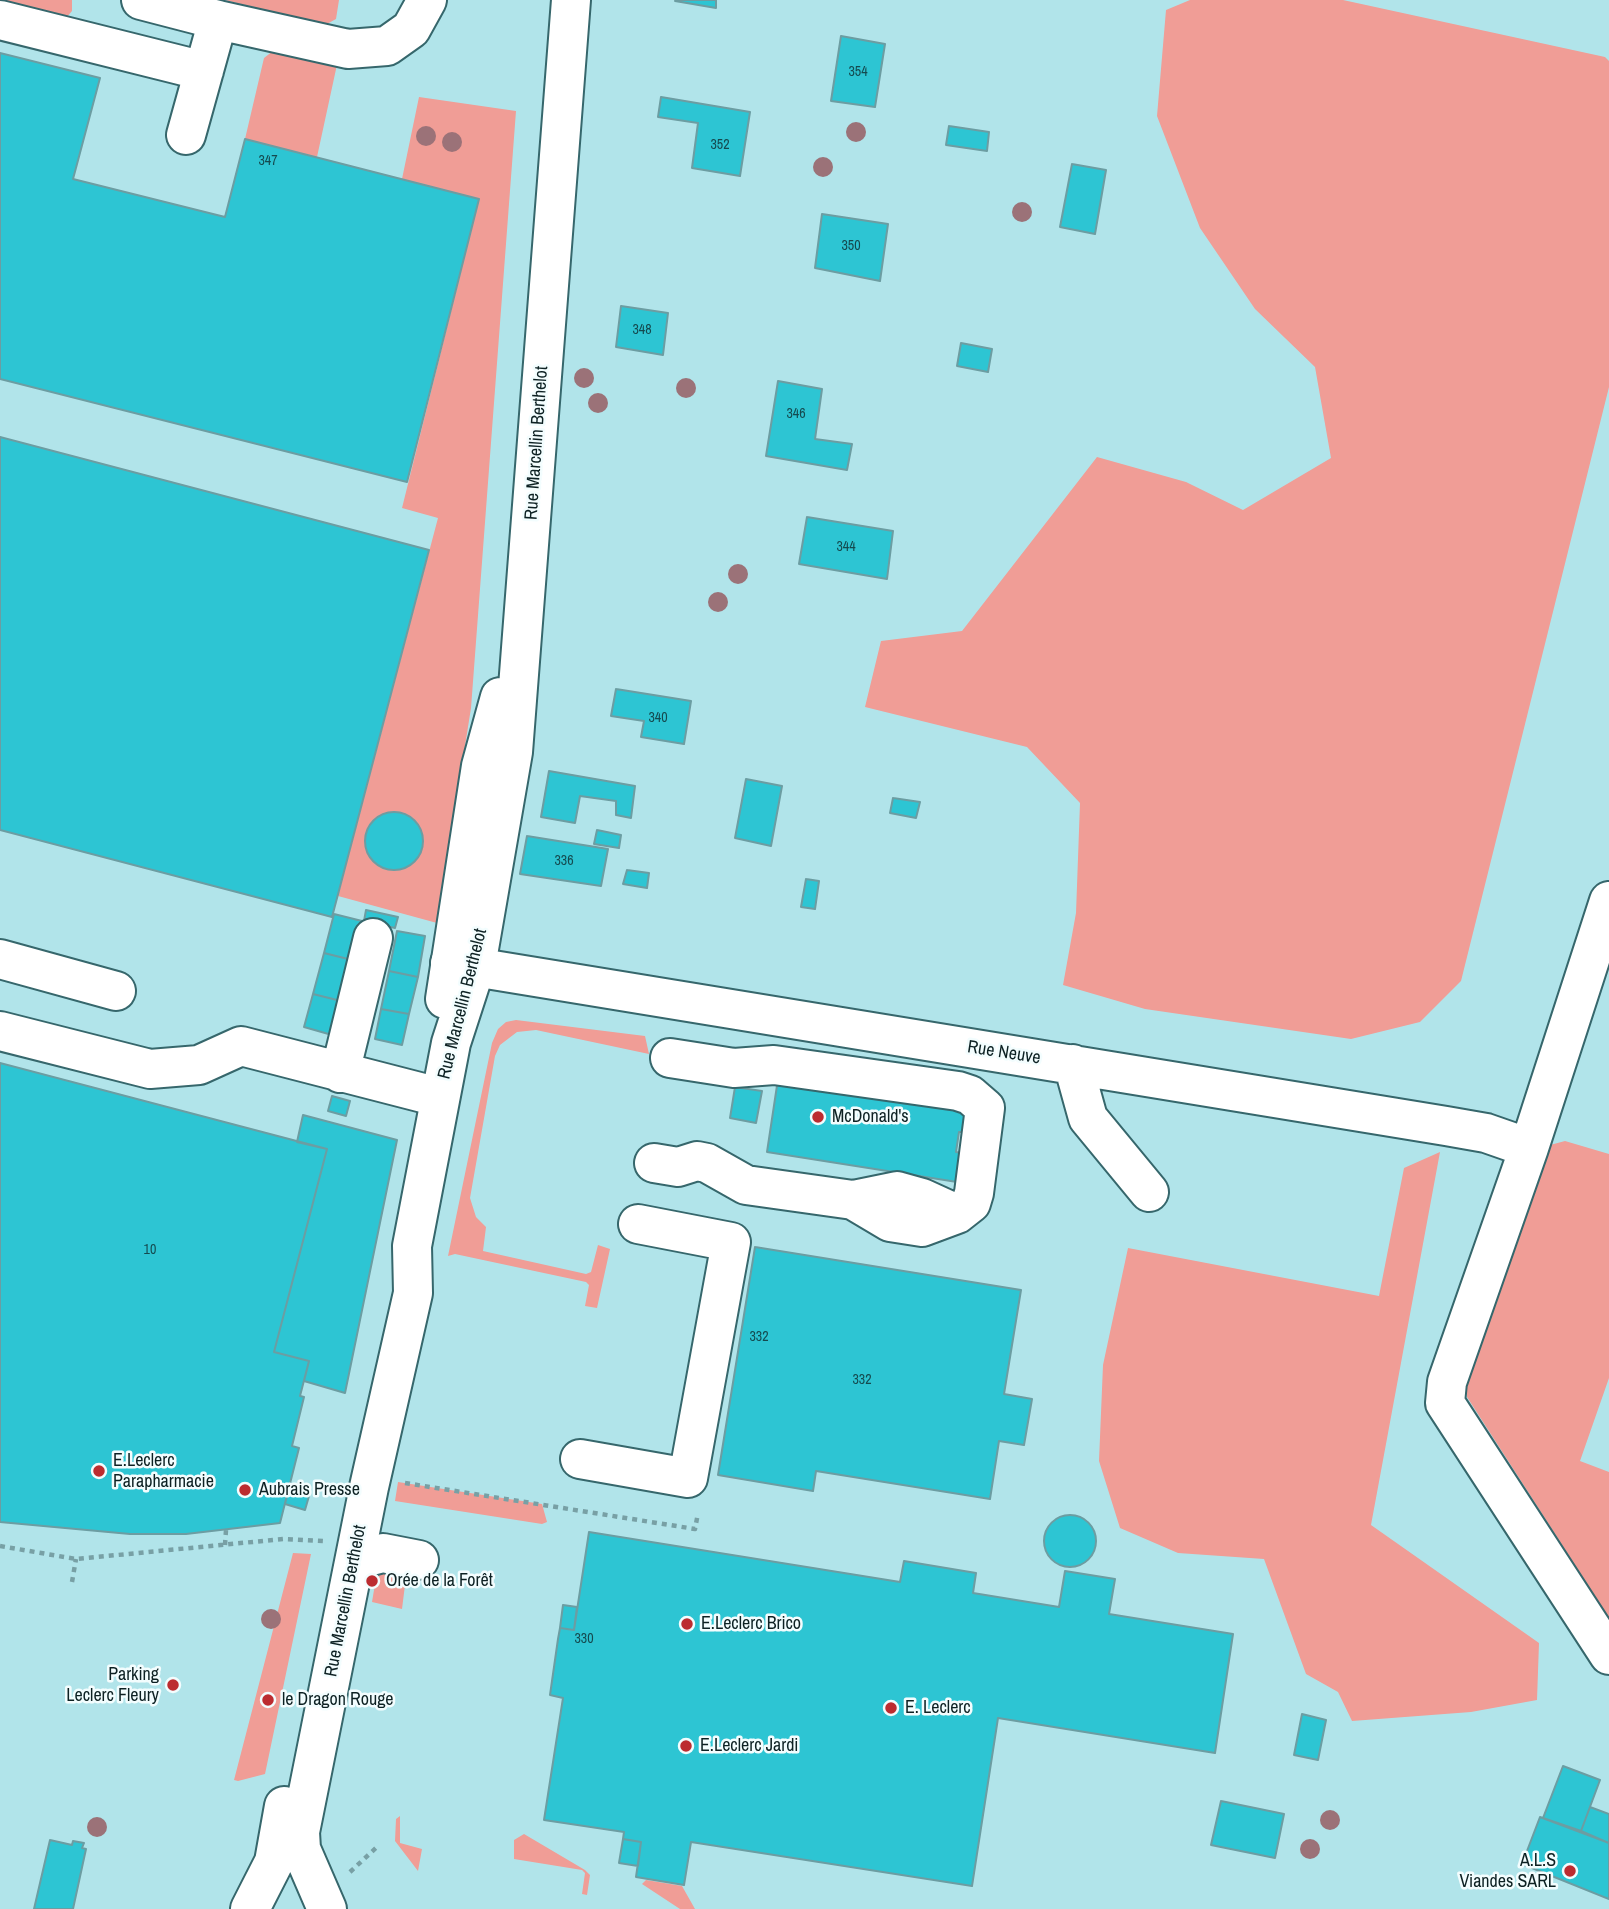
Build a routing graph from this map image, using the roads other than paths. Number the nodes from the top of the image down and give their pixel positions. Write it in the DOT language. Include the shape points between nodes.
graph roads {
  1 [pos="141,0"];
  2 [pos="427,0"];
  3 [pos="554,0"];
  4 [pos="571,0"];
  5 [pos="0,20"];
  6 [pos="218,20"];
  7 [pos="204,71"];
  8 [pos="186,135"];
  9 [pos="1609,901"];
  10 [pos="373,938"];
  11 [pos="0,959"];
  12 [pos="463,964"];
  13 [pos="552,978"];
  14 [pos="116,990"];
  15 [pos="0,1031"];
  16 [pos="670,1058"];
  17 [pos="1073,1064"];
  18 [pos="340,1073"];
  19 [pos="427,1094"];
  20 [pos="1529,1147"];
  21 [pos="654,1163"];
  22 [pos="1149,1192"];
  23 [pos="638,1224"];
  24 [pos="412,1293"];
  25 [pos="580,1459"];
  26 [pos="364,1515"];
  27 [pos="353,1570"];
  28 [pos="1609,1656"];
  29 [pos="336,1893"];
  30 [pos="250,1909"];
  1 -- 6 [label="main road"];
  2 -- 6 [label="main road" via="411,29 387,46 348,49"];
  3 -- 12 [label="main road, Rue Marcellin Berthelot" via="500,695 481,766"];
  4 -- 12 [label="main road, Rue Marcellin Berthelot" via="513,752"];
  5 -- 7 [label="main road"];
  6 -- 7 [label="main road"];
  7 -- 8 [label="main road"];
  9 -- 20 [label="main road"];
  10 -- 18 [label="main road"];
  11 -- 14 [label="main road"];
  12 -- 13 [label="main road, Rue Neuve"];
  12 -- 19 [label="main road, Rue Marcellin Berthelot"];
  12 -- 24 [label="main road, Rue Marcellin Berthelot" via="412,1246"];
  13 -- 17 [label="main road, Rue Neuve"];
  13 -- 24 [label="main road" via="491,992 473,1009 429,1250"];
  15 -- 18 [label="main road" via="150,1069 199,1065 241,1046"];
  16 -- 21 [label="main road" via="734,1068 774,1065 970,1095 985,1108 986,1115 974,1194 971,1203 957,1214 922,1227 890,1222 853,1200 746,1185 707,1163 678,1167"];
  17 -- 20 [label="main road, Rue Neuve" via="1486,1133"];
  17 -- 22 [label="main road" via="1088,1118"];
  18 -- 19 [label="main road"];
  19 -- 30 [label="main road, Rue Marcellin Berthelot" via="394,1261 390,1307 274,1861"];
  20 -- 28 [label="main road" via="1447,1382 1445,1403"];
  23 -- 25 [label="main road" via="731,1242 688,1478"];
  24 -- 26 [label="main road, Rue Marcellin Berthelot"];
  26 -- 27 [label="main road, Rue Marcellin Berthelot"];
  26 -- 27 [label="main road" via="373,1528 420,1553 383,1553 365,1558"];
  27 -- 29 [label="main road, Rue Marcellin Berthelot" via="300,1832 301,1849"];
}
